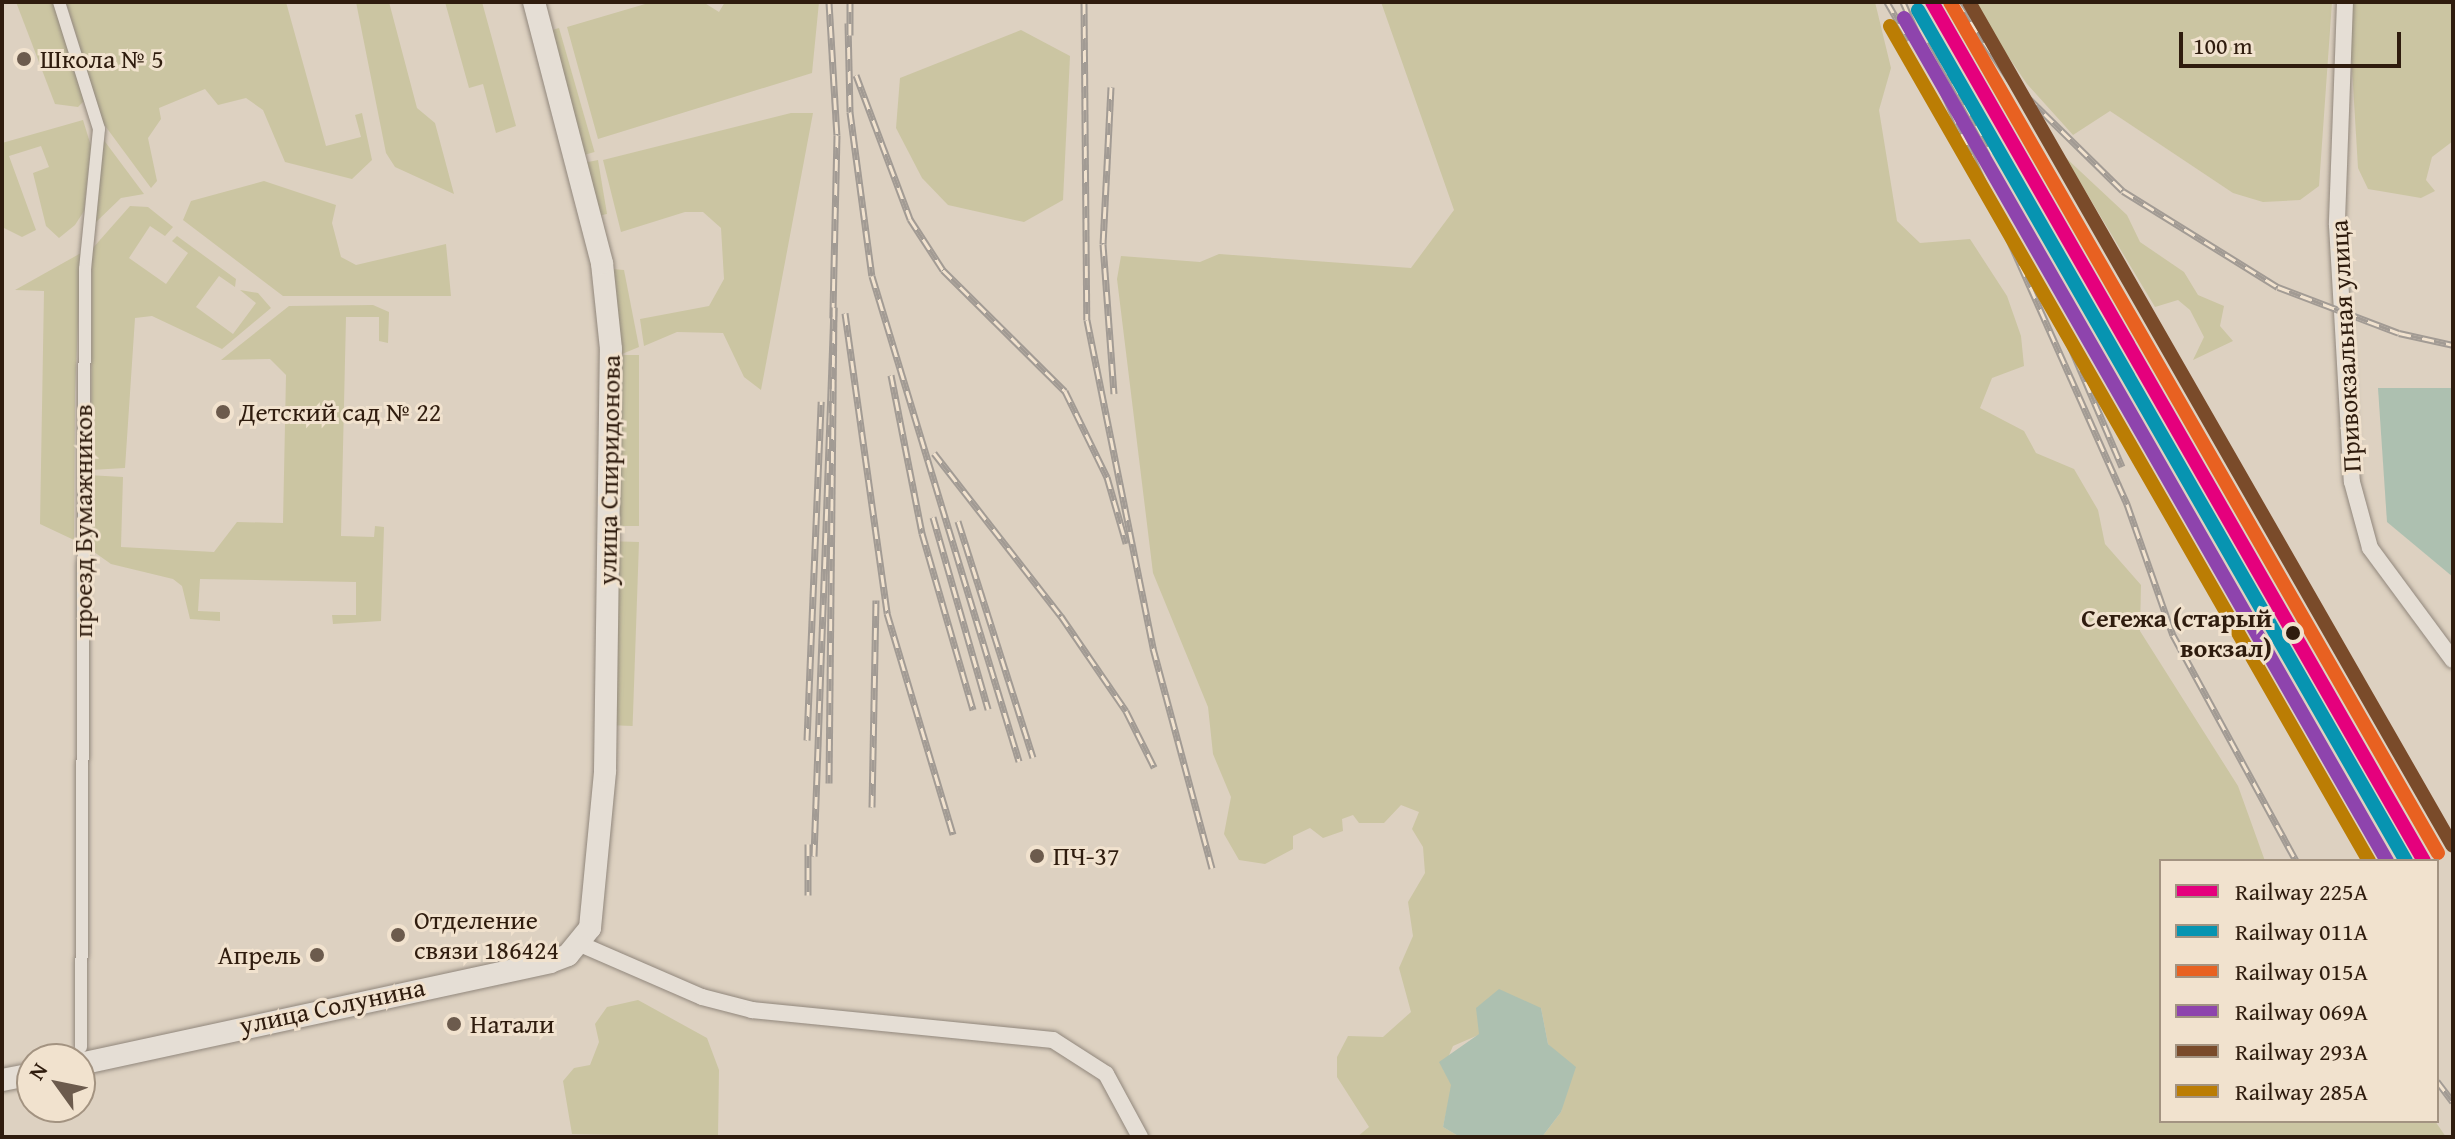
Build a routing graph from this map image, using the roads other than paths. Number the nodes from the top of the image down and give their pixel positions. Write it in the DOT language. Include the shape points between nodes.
graph roads {
  1 [pos="59,2"];
  2 [pos="534,2"];
  3 [pos="2345,2"];
  4 [pos="2453,660"];
  5 [pos="580,944"];
  6 [pos="80,1043"];
  7 [pos="96,1052"];
  8 [pos="1140,1137"];
  1 -- 6 [label="street, проезд Бумажников" via="99,129 85,269"];
  2 -- 5 [label="street, улица Спиридонова" via="602,263 611,349 605,771 596,904"];
  3 -- 4 [label="street, Привокзальная улица" via="2337,240 2352,482 2370,548"];
  5 -- 7 [label="street, улица Солунина" via="550,962"];
  5 -- 8 [label="street" via="702,997 752,1010 1053,1040 1106,1074"];
}
